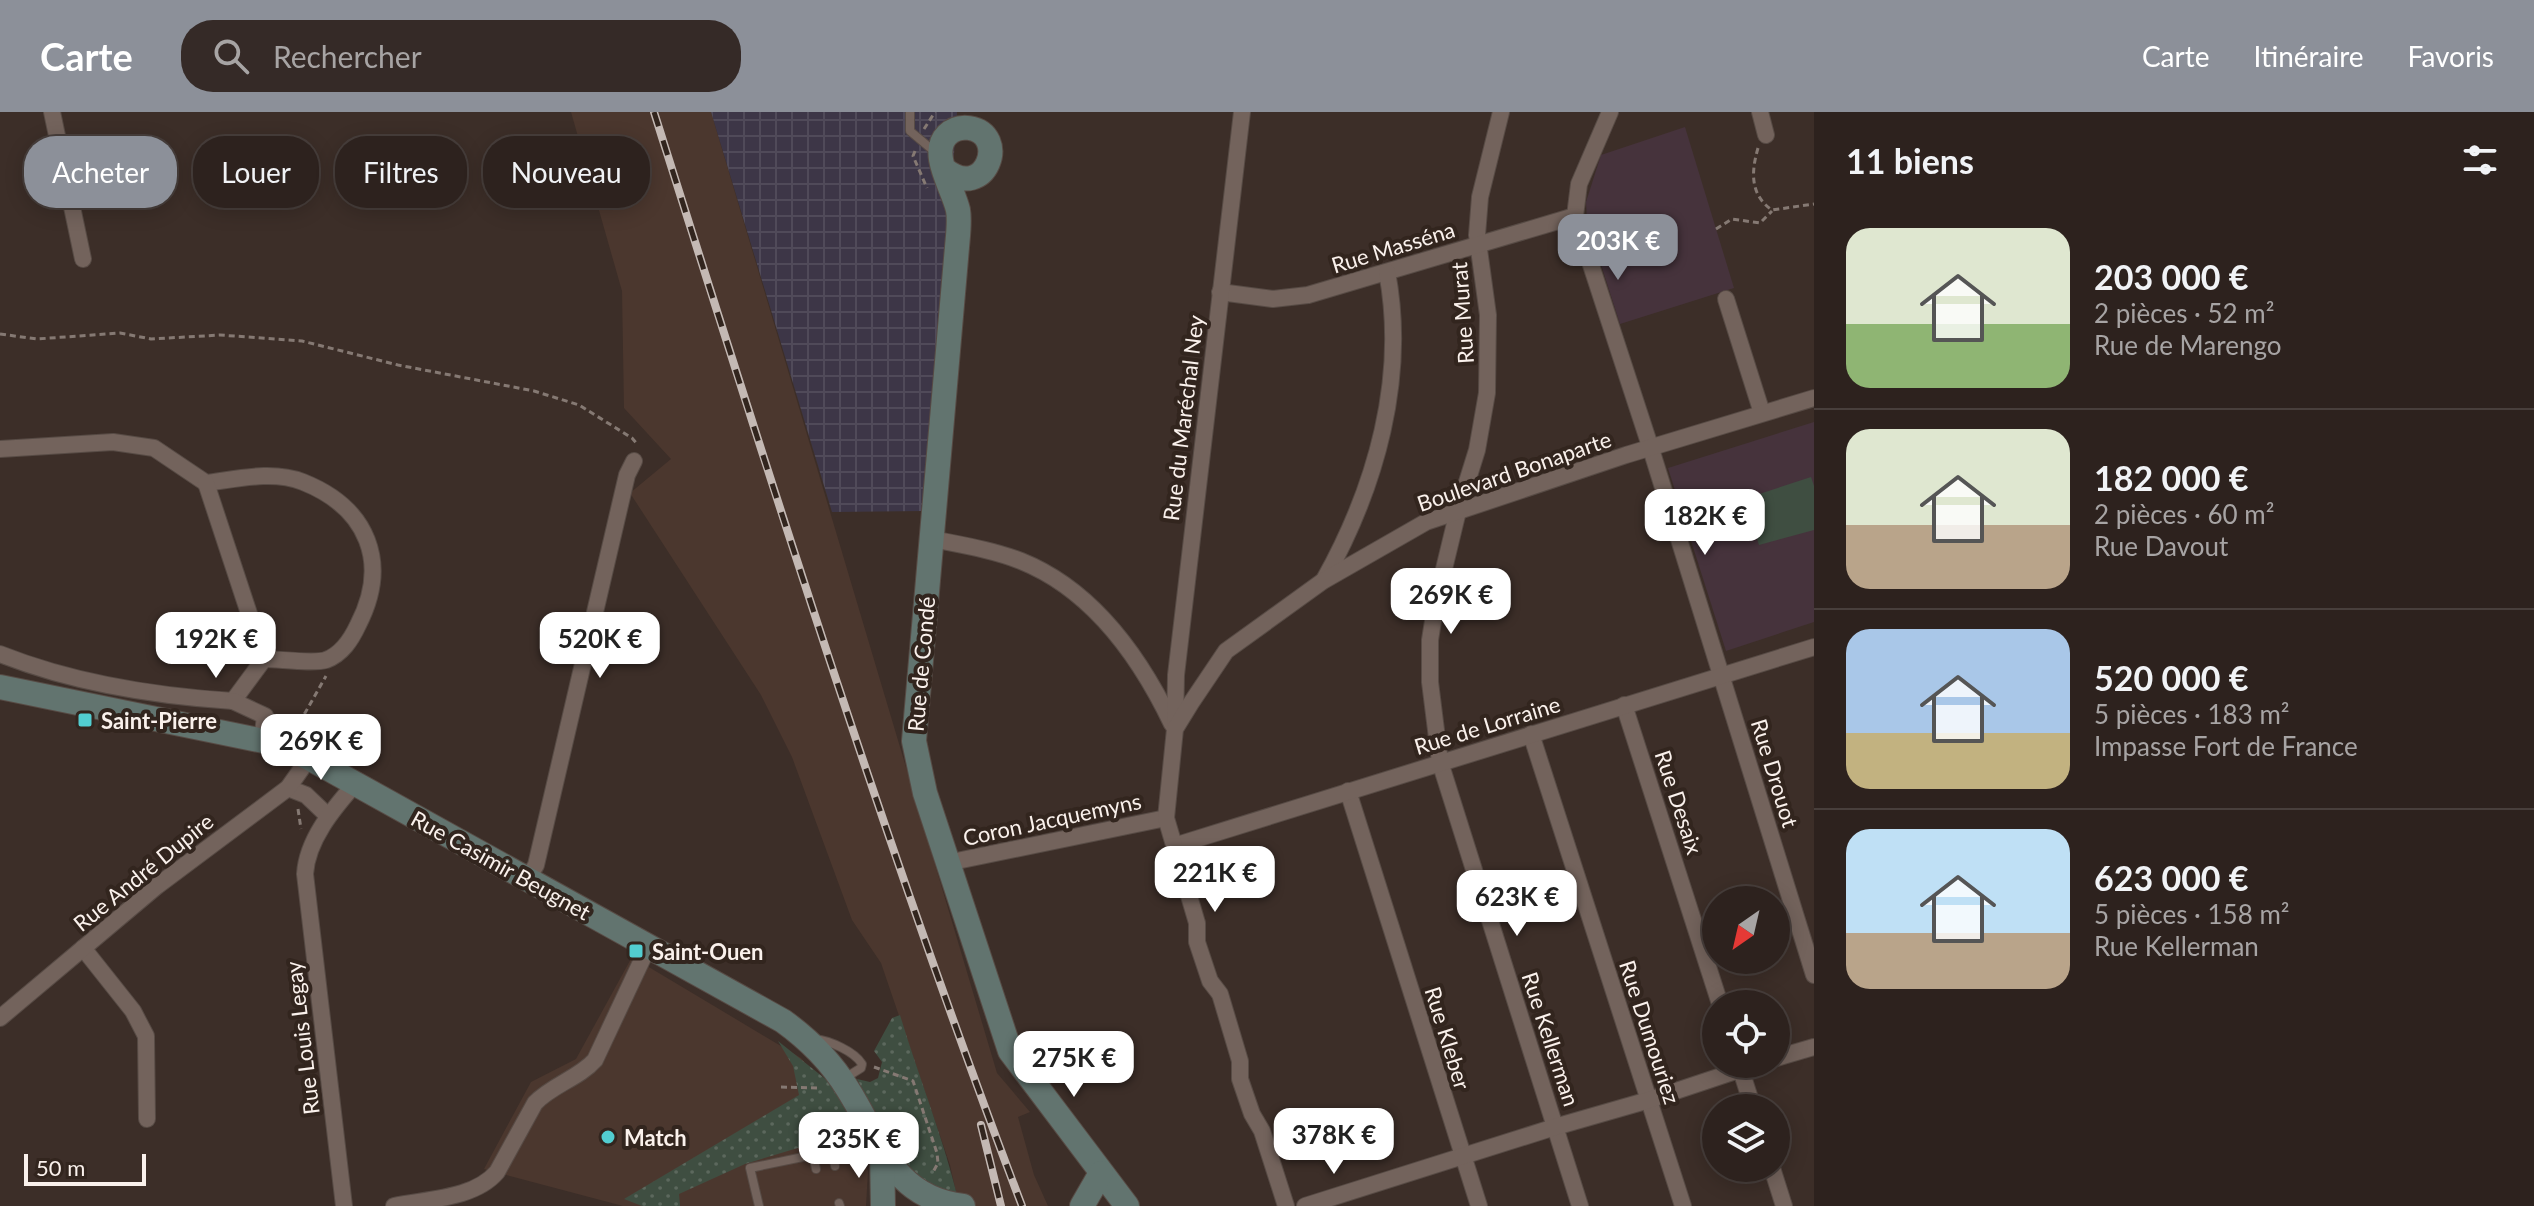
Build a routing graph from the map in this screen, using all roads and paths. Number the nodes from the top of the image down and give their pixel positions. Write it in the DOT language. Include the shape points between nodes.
graph roads {
  1 [pos="52,112"];
  2 [pos="910,112"];
  3 [pos="935,112"];
  4 [pos="1242,112"];
  5 [pos="1501,112"];
  6 [pos="1610,112"];
  7 [pos="1760,112"];
  8 [pos="968,121"];
  9 [pos="1766,135"];
  10 [pos="935,155"];
  11 [pos="975,177"];
  12 [pos="929,192"];
  13 [pos="1814,204"];
  14 [pos="1772,210"];
  15 [pos="959,212"];
  16 [pos="1575,216"];
  17 [pos="1716,229"];
  18 [pos="1478,244"];
  19 [pos="83,259"];
  20 [pos="1387,272"];
  21 [pos="1220,292"];
  22 [pos="1726,299"];
  23 [pos="0,334"];
  24 [pos="1814,398"];
  25 [pos="1762,413"];
  26 [pos="0,449"];
  27 [pos="1651,449"];
  28 [pos="634,461"];
  29 [pos="206,483"];
  30 [pos="1458,511"];
  31 [pos="932,539"];
  32 [pos="1323,581"];
  33 [pos="1814,647"];
  34 [pos="0,654"];
  35 [pos="264,659"];
  36 [pos="324,660"];
  37 [pos="1722,676"];
  38 [pos="0,687"];
  39 [pos="233,701"];
  40 [pos="1624,705"];
  41 [pos="1175,729"];
  42 [pos="1531,734"];
  43 [pos="270,742"];
  44 [pos="309,758"];
  45 [pos="1440,762"];
  46 [pos="355,784"];
  47 [pos="288,788"];
  48 [pos="1348,791"];
  49 [pos="328,816"];
  50 [pos="1166,818"];
  51 [pos="302,831"];
  52 [pos="1174,846"];
  53 [pos="947,863"];
  54 [pos="527,880"];
  55 [pos="649,945"];
  56 [pos="83,948"];
  57 [pos="1814,975"];
  58 [pos="1716,990"];
  59 [pos="0,1018"];
  60 [pos="807,1038"];
  61 [pos="1814,1047"];
  62 [pos="1790,1054"];
  63 [pos="862,1064"];
  64 [pos="1712,1078"];
  65 [pos="845,1084"];
  66 [pos="781,1087"];
  67 [pos="1649,1100"];
  68 [pos="147,1119"];
  69 [pos="1555,1127"];
  70 [pos="871,1131"];
  71 [pos="832,1151"];
  72 [pos="882,1153"];
  73 [pos="813,1155"];
  74 [pos="1462,1156"];
  75 [pos="835,1166"];
  76 [pos="816,1169"];
  77 [pos="1101,1173"];
  78 [pos="1776,1182"];
  79 [pos="908,1185"];
  80 [pos="953,1205"];
  81 [pos="344,1206"];
  82 [pos="394,1206"];
  83 [pos="759,1206"];
  84 [pos="883,1206"];
  85 [pos="1082,1206"];
  86 [pos="1127,1206"];
  87 [pos="1286,1206"];
  88 [pos="1305,1206"];
  89 [pos="1479,1206"];
  90 [pos="1580,1206"];
  91 [pos="1683,1206"];
  92 [pos="1784,1206"];
  1 -- 19 [label="street"];
  2 -- 10 [label="lane" via="910,131"];
  3 -- 10 [label="path"];
  4 -- 21 [label="street, Rue du Maréchal Ney"];
  5 -- 18 [label="street, Rue Murat" via="1480,197"];
  6 -- 16 [label="street" via="1579,184"];
  7 -- 9 [label="street"];
  8 -- 10 [label="main road" via="944,138"];
  8 -- 11 [label="main road" via="989,142 990,159"];
  9 -- 14 [label="path" via="1754,161 1754,191"];
  10 -- 11 [label="main road" via="959,178"];
  10 -- 12 [label="path" via="913,156"];
  10 -- 15 [label="main road, Rue de Condé"];
  11 -- 15 [label="main road, Rue de Condé"];
  13 -- 14 [label="path"];
  14 -- 17 [label="path" via="1760,223 1732,219"];
  15 -- 31 [label="main road, Rue de Condé"];
  16 -- 18 [label="street, Rue Masséna"];
  16 -- 27 [label="street, Rue Drouot"];
  18 -- 20 [label="street, Rue Masséna"];
  18 -- 30 [label="street, Rue Murat" via="1488,315 1488,375 1477,450"];
  20 -- 21 [label="street, Rue Masséna" via="1308,295 1273,299"];
  20 -- 32 [label="street" via="1393,363 1377,461 1347,538"];
  21 -- 41 [label="street, Rue du Maréchal Ney"];
  22 -- 25 [label="street"];
  23 -- 28 [label="path" via="37,339 120,333 151,339 220,335 302,341 579,405 632,438 643,452"];
  24 -- 25 [label="street, Boulevard Bonaparte"];
  25 -- 27 [label="street, Boulevard Bonaparte"];
  26 -- 29 [label="street" via="113,442 154,448"];
  27 -- 30 [label="street, Boulevard Bonaparte"];
  27 -- 37 [label="street, Rue Drouot"];
  28 -- 54 [label="street" via="536,865"];
  29 -- 35 [label="street"];
  29 -- 36 [label="street" via="270,475 301,481 328,494 351,514 372,549 374,582 348,645"];
  30 -- 32 [label="street, Boulevard Bonaparte" via="1426,522"];
  30 -- 45 [label="street, Rue Kellerman" via="1430,640"];
  31 -- 41 [label="street" via="1023,562 1086,601 1142,668"];
  31 -- 53 [label="main road, Rue de Condé" via="914,741"];
  32 -- 41 [label="street, Boulevard Bonaparte" via="1226,651"];
  33 -- 37 [label="street, Rue de Lorraine"];
  34 -- 39 [label="street" via="53,673 181,698"];
  35 -- 36 [label="street"];
  35 -- 39 [label="street"];
  36 -- 43 [label="path" via="327,674 305,713"];
  37 -- 40 [label="street, Rue de Lorraine"];
  37 -- 57 [label="street, Rue Drouot"];
  38 -- 43 [label="main road, Rue Casimir Beugnet"];
  39 -- 43 [label="street" via="265,716"];
  40 -- 42 [label="street, Rue de Lorraine"];
  40 -- 58 [label="street, Rue Desaix"];
  41 -- 50 [label="street, Boulevard Bonaparte"];
  42 -- 45 [label="street, Rue de Lorraine"];
  42 -- 67 [label="street, Rue Dumouriez"];
  43 -- 44 [label="main road, Rue Casimir Beugnet"];
  44 -- 46 [label="main road, Rue Casimir Beugnet"];
  44 -- 47 [label="street, Rue André Dupire"];
  45 -- 48 [label="street, Rue de Lorraine"];
  45 -- 69 [label="street, Rue Kellerman"];
  46 -- 49 [label="street"];
  46 -- 54 [label="main road, Rue Casimir Beugnet"];
  47 -- 49 [label="street" via="306,795"];
  47 -- 51 [label="path"];
  47 -- 56 [label="street, Rue André Dupire"];
  48 -- 52 [label="street, Rue de Lorraine"];
  48 -- 74 [label="street, Rue Kleber"];
  49 -- 81 [label="street, Rue Louis Legay" via="305,865"];
  50 -- 52 [label="street"];
  50 -- 53 [label="street, Coron Jacquemyns"];
  52 -- 87 [label="street" via="1197,923 1197,942 1220,994 1240,1061 1240,1079"];
  53 -- 77 [label="main road, Rue de Condé" via="1010,1051"];
  54 -- 55 [label="main road, Rue Casimir Beugnet"];
  55 -- 60 [label="main road, Rue Casimir Beugnet"];
  55 -- 82 [label="street" via="595,1060 535,1103 490,1180 476,1189"];
  56 -- 59 [label="street, Rue André Dupire"];
  56 -- 68 [label="street" via="146,1036"];
  60 -- 63 [label="lane" via="825,1041"];
  60 -- 65 [label="main road, Rue Casimir Beugnet"];
  61 -- 62 [label="street"];
  63 -- 65 [label="lane"];
  63 -- 79 [label="path" via="913,1081 938,1163 931,1174 919,1174"];
  64 -- 67 [label="street"];
  65 -- 66 [label="path"];
  65 -- 70 [label="main road, Rue Casimir Beugnet"];
  67 -- 69 [label="street"];
  67 -- 91 [label="street, Rue Dumouriez"];
  69 -- 74 [label="street"];
  69 -- 90 [label="street, Rue Kellerman"];
  70 -- 71 [label="lane"];
  70 -- 72 [label="main road, Rue Casimir Beugnet"];
  71 -- 73 [label="lane"];
  71 -- 75 [label="lane"];
  72 -- 79 [label="main road"];
  72 -- 84 [label="main road"];
  73 -- 76 [label="lane"];
  73 -- 83 [label="lane" via="750,1168"];
  74 -- 88 [label="street"];
  74 -- 89 [label="street, Rue Kleber"];
  77 -- 85 [label="main road"];
  77 -- 86 [label="main road, Rue de Condé"];
  78 -- 92 [label="street"];
  79 -- 80 [label="main road"];
}
